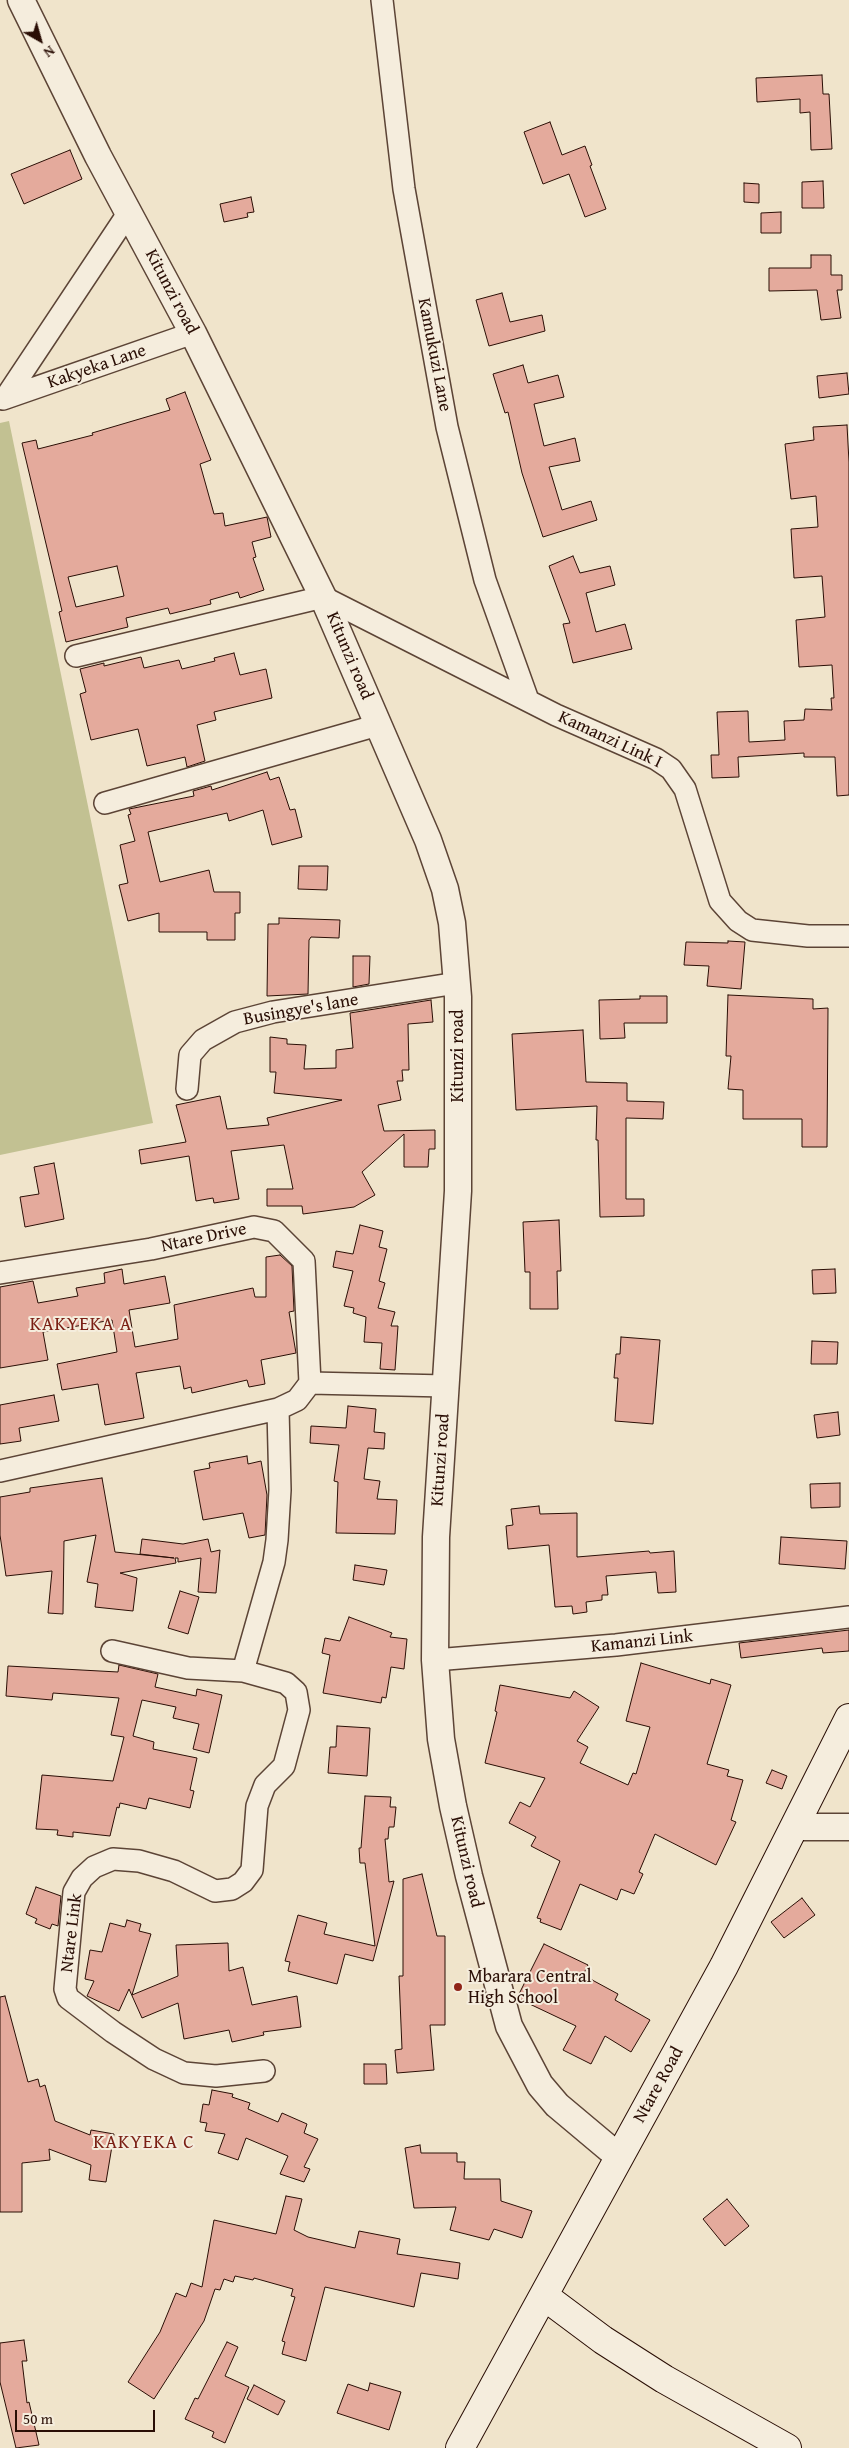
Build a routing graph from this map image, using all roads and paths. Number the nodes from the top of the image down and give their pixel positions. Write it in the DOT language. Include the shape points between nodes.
graph roads {
  1 [pos="21,0"];
  2 [pos="382,0"];
  3 [pos="129,212"];
  4 [pos="193,333"];
  5 [pos="3,398"];
  6 [pos="323,597"];
  7 [pos="76,656"];
  8 [pos="528,700"];
  9 [pos="378,725"];
  10 [pos="105,803"];
  11 [pos="849,936"];
  12 [pos="457,983"];
  13 [pos="187,1089"];
  14 [pos="0,1272"];
  15 [pos="310,1383"];
  16 [pos="446,1386"];
  17 [pos="278,1409"];
  18 [pos="0,1471"];
  19 [pos="849,1617"];
  20 [pos="112,1651"];
  21 [pos="435,1660"];
  22 [pos="243,1671"];
  23 [pos="849,1718"];
  24 [pos="796,1827"];
  25 [pos="849,1828"];
  26 [pos="264,2071"];
  27 [pos="620,2157"];
  28 [pos="544,2296"];
  29 [pos="460,2448"];
  30 [pos="787,2448"];
  1 -- 3 [label="street, Kitunzi road"];
  2 -- 8 [label="street, Kamukuzi Lane" via="404,189 447,427 485,580"];
  3 -- 4 [label="street, Kitunzi road"];
  3 -- 5 [label="street"];
  4 -- 5 [label="street, Kakyeka Lane"];
  4 -- 6 [label="street, Kitunzi road"];
  6 -- 7 [label="street"];
  6 -- 8 [label="street, Kamanzi Link I"];
  6 -- 9 [label="street, Kitunzi road"];
  8 -- 11 [label="street, Kamanzi Link I" via="671,769 685,789 720,901 738,921 752,930 774,933"];
  9 -- 10 [label="street"];
  9 -- 12 [label="street, Kitunzi road" via="428,840 445,889 452,924"];
  12 -- 13 [label="street, Busingye's lane" via="273,1012 235,1022 204,1040 190,1055"];
  12 -- 16 [label="street, Kitunzi road" via="458,1191"];
  14 -- 15 [label="street, Ntare Drive" via="151,1249 254,1227 274,1231 304,1261"];
  15 -- 16 [label="street"];
  15 -- 17 [label="street" via="298,1400"];
  16 -- 21 [label="street, Kitunzi road" via="436,1537"];
  17 -- 18 [label="street"];
  17 -- 22 [label="street" via="280,1490 277,1540 274,1562"];
  19 -- 21 [label="street, Kamanzi Link" via="616,1645"];
  20 -- 22 [label="street, Ntare Link" via="188,1668"];
  21 -- 27 [label="street, Kitunzi road" via="441,1739 453,1806 487,1951 509,2026 540,2086 557,2105"];
  22 -- 26 [label="street, Ntare Link" via="286,1683 296,1692 299,1710 284,1766 265,1785 257,1806 252,1870 243,1882 232,1889 215,1891 174,1871 139,1861 113,1859 94,1867 74,1892 65,1989 68,1998 112,2032 154,2060 184,2073 216,2076"];
  23 -- 24 [label="main road, Ntare Road"];
  24 -- 25 [label="street"];
  24 -- 27 [label="main road, Ntare Road"];
  27 -- 28 [label="main road, Ntare Road"];
  28 -- 29 [label="main road, Ntare Road"];
  28 -- 30 [label="main road" via="603,2340 664,2379"];
}
